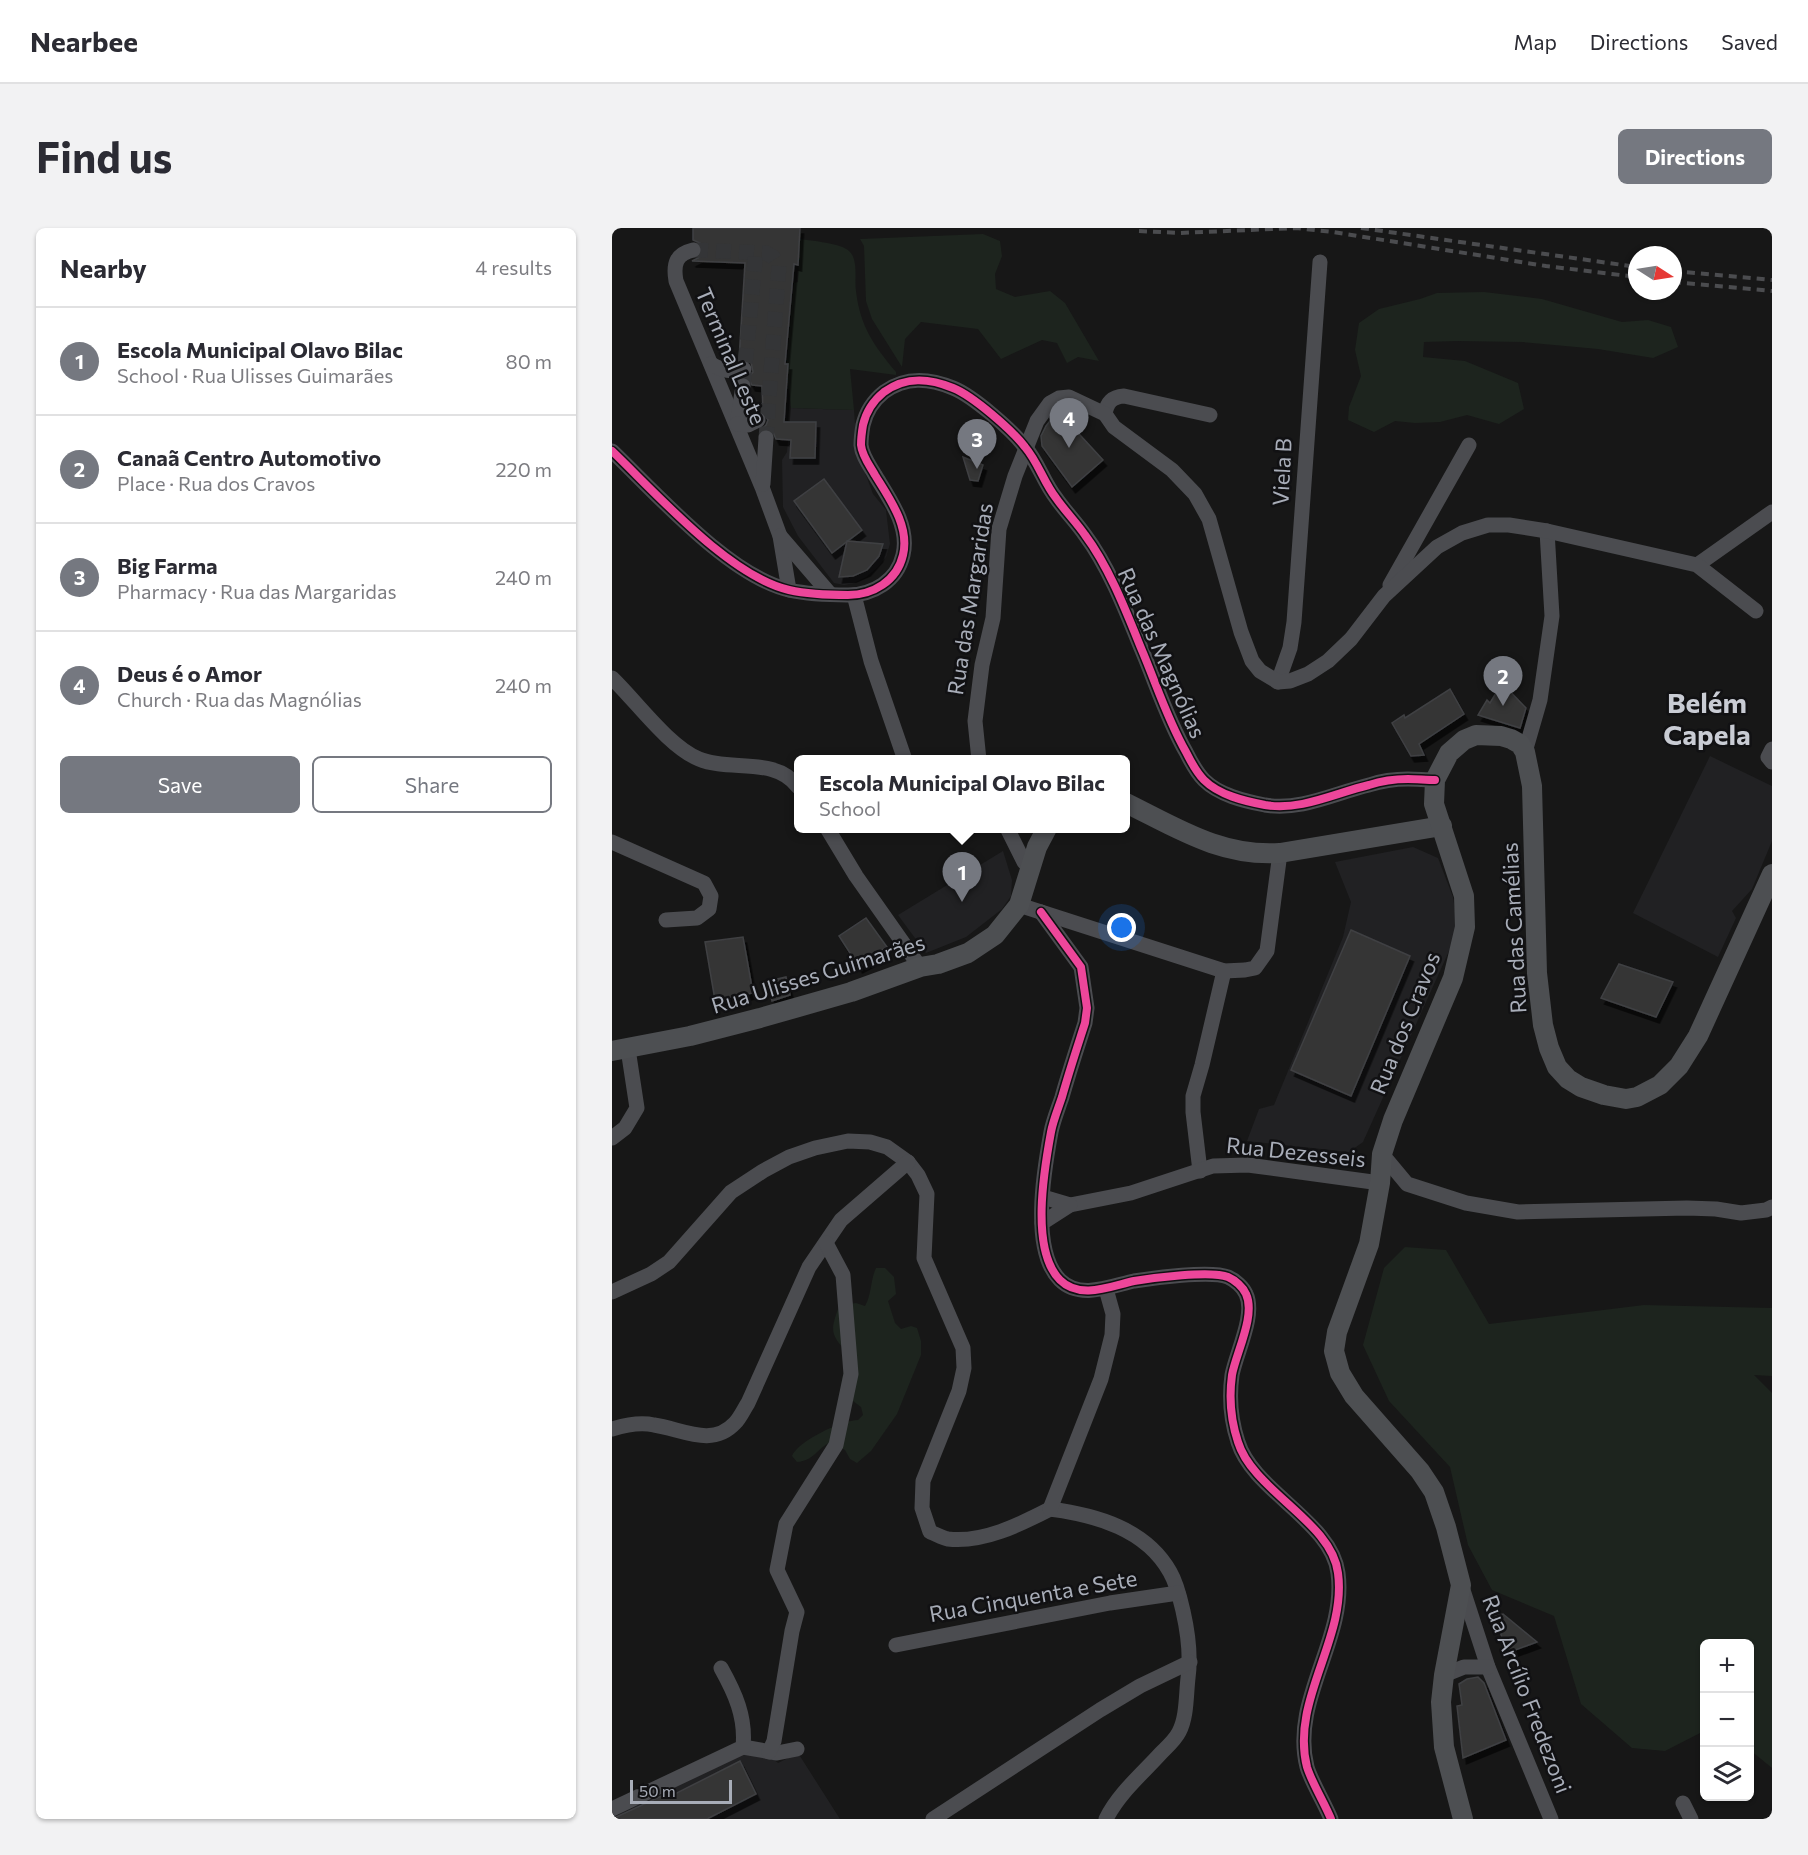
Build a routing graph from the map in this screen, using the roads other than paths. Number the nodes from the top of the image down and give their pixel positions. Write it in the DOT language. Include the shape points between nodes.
graph roads {
  1 [pos="693,250"];
  2 [pos="1320,262"];
  3 [pos="711,364"];
  4 [pos="744,369"];
  5 [pos="743,386"];
  6 [pos="1105,414"];
  7 [pos="1210,415"];
  8 [pos="758,420"];
  9 [pos="737,424"];
  10 [pos="766,438"];
  11 [pos="1469,445"];
  12 [pos="1026,447"];
  13 [pos="612,451"];
  14 [pos="762,487"];
  15 [pos="1772,512"];
  16 [pos="1547,531"];
  17 [pos="780,536"];
  18 [pos="1697,564"];
  19 [pos="789,590"];
  20 [pos="830,594"];
  21 [pos="854,595"];
  22 [pos="1384,596"];
  23 [pos="1756,611"];
  24 [pos="612,678"];
  25 [pos="1278,682"];
  26 [pos="1772,749"];
  27 [pos="1526,752"];
  28 [pos="904,755"];
  29 [pos="979,755"];
  30 [pos="1772,762"];
  31 [pos="1435,780"];
  32 [pos="794,784"];
  33 [pos="1130,806"];
  34 [pos="1442,826"];
  35 [pos="830,833"];
  36 [pos="1010,833"];
  37 [pos="1044,833"];
  38 [pos="612,842"];
  39 [pos="1280,853"];
  40 [pos="1031,869"];
  41 [pos="1772,874"];
  42 [pos="1019,905"];
  43 [pos="1041,912"];
  44 [pos="666,920"];
  45 [pos="920,967"];
  46 [pos="1224,971"];
  47 [pos="620,1050"];
  48 [pos="612,1138"];
  49 [pos="1382,1154"];
  50 [pos="908,1162"];
  51 [pos="1200,1171"];
  52 [pos="1380,1183"];
  53 [pos="1043,1197"];
  54 [pos="1070,1205"];
  55 [pos="1772,1207"];
  56 [pos="1042,1223"];
  57 [pos="826,1242"];
  58 [pos="1106,1289"];
  59 [pos="612,1292"];
  60 [pos="612,1429"];
  61 [pos="1050,1509"];
  62 [pos="1461,1586"];
  63 [pos="1178,1593"];
  64 [pos="896,1644"];
  65 [pos="1190,1662"];
  66 [pos="721,1668"];
  67 [pos="1488,1668"];
  68 [pos="1444,1675"];
  69 [pos="743,1747"];
  70 [pos="796,1749"];
  71 [pos="769,1752"];
  72 [pos="1683,1803"];
  73 [pos="612,1809"];
  74 [pos="933,1819"];
  75 [pos="1106,1819"];
  76 [pos="1331,1819"];
  77 [pos="1463,1819"];
  78 [pos="1551,1819"];
  79 [pos="1690,1819"];
  1 -- 3 [label="street, Terminal Leste" via="679,256 676,281"];
  2 -- 25 [label="street, Viela B" via="1294,622"];
  3 -- 4 [label="street" via="724,371"];
  3 -- 9 [label="street, Terminal Leste"];
  5 -- 9 [label="street"];
  6 -- 7 [label="street" via="1110,401 1124,396"];
  6 -- 12 [label="street, Rua das Margaridas" via="1069,397 1059,398 1037,421"];
  6 -- 25 [label="street" via="1114,427 1172,470 1195,494 1209,519 1252,661 1260,672"];
  8 -- 9 [label="street" via="748,425"];
  9 -- 14 [label="street, Terminal Leste"];
  10 -- 14 [label="street, Terminal Leste"];
  11 -- 22 [label="street"];
  12 -- 21 [label="street, Rua das Magnólias" via="976,401 955,389 911,379 880,396 864,420 861,446 894,506 903,554 880,588"];
  12 -- 29 [label="street, Rua das Margaridas" via="999,529 993,618 975,720"];
  12 -- 31 [label="street, Rua das Magnólias" via="1054,497 1087,537 1118,593 1171,726 1206,782 1240,799 1283,806 1388,781"];
  13 -- 19 [label="street" via="716,550 753,574"];
  14 -- 17 [label="street, Terminal Leste"];
  15 -- 18 [label="street"];
  16 -- 18 [label="street"];
  16 -- 22 [label="street" via="1488,525 1462,532 1437,547"];
  16 -- 27 [label="street" via="1552,616 1540,700"];
  17 -- 19 [label="street, Terminal Leste"];
  17 -- 20 [label="street"];
  18 -- 23 [label="street"];
  19 -- 20 [label="street"];
  20 -- 21 [label="street"];
  21 -- 28 [label="street" via="871,660"];
  22 -- 25 [label="street" via="1351,639 1328,661 1308,674"];
  24 -- 32 [label="street" via="670,739 698,759 717,765 762,767 782,773"];
  26 -- 30 [label="street" via="1768,757"];
  27 -- 31 [label="main road, Rua dos Cravos" via="1511,739 1476,735 1449,753"];
  27 -- 41 [label="main road, Rua das Camélias" via="1532,786 1537,973 1543,1025 1557,1067 1581,1088 1626,1099 1637,1097 1660,1085 1679,1066 1698,1036"];
  31 -- 34 [label="main road, Rua dos Cravos" via="1434,804"];
  33 -- 39 [label="main road" via="1227,850"];
  34 -- 39 [label="main road"];
  34 -- 49 [label="main road, Rua dos Cravos" via="1464,896 1465,927 1453,978"];
  35 -- 45 [label="street"];
  36 -- 40 [label="street"];
  37 -- 40 [label="main road"];
  38 -- 44 [label="street" via="704,883 711,896 709,909 696,918"];
  39 -- 46 [label="street" via="1268,951 1255,968"];
  40 -- 42 [label="main road"];
  42 -- 43 [label="street"];
  42 -- 45 [label="main road, Rua Ulisses Guimarães" via="994,935 968,953"];
  43 -- 46 [label="street"];
  43 -- 53 [label="street" via="1082,967 1087,1008 1051,1131"];
  45 -- 47 [label="main road, Rua Ulisses Guimarães" via="760,1018"];
  46 -- 51 [label="street" via="1193,1096"];
  47 -- 48 [label="street" via="637,1107 625,1128"];
  49 -- 52 [label="main road, Rua dos Cravos"];
  49 -- 55 [label="street" via="1407,1184 1466,1203 1518,1212 1687,1208 1741,1213"];
  50 -- 57 [label="street" via="842,1220"];
  50 -- 59 [label="street" via="887,1146 870,1142 848,1141 789,1156 731,1192 669,1262"];
  50 -- 61 [label="street" via="927,1194 924,1258 963,1348 959,1390 923,1481 922,1508 930,1532 946,1539 971,1539"];
  51 -- 52 [label="street, Rua Dezesseis" via="1213,1166 1248,1164"];
  51 -- 54 [label="street, Rua Dezesseis" via="1131,1193"];
  52 -- 62 [label="main road, Rua dos Cravos" via="1369,1244 1343,1311 1334,1350 1340,1373 1354,1395 1434,1492"];
  53 -- 54 [label="street, Rua Dezesseis"];
  53 -- 56 [label="street"];
  54 -- 56 [label="street, Rua Dezesseis"];
  56 -- 58 [label="street" via="1046,1255 1060,1281 1070,1287"];
  57 -- 60 [label="street" via="809,1267 748,1403 735,1423 711,1437 652,1424"];
  57 -- 71 [label="street" via="843,1275 851,1374 836,1445 786,1524 777,1570 797,1612"];
  58 -- 61 [label="street" via="1113,1314 1101,1379"];
  58 -- 76 [label="street" via="1133,1281 1209,1274 1227,1276 1247,1295 1249,1313 1231,1392 1238,1445 1247,1462 1333,1553 1338,1572 1334,1622 1307,1716 1305,1742 1307,1768"];
  61 -- 63 [label="street" via="1107,1520 1128,1530 1154,1551 1170,1572"];
  62 -- 67 [label="street, Rua Arcílio Fredezoni"];
  62 -- 68 [label="main road"];
  63 -- 64 [label="street, Rua Cinquenta e Sete"];
  63 -- 65 [label="street" via="1187,1626"];
  65 -- 74 [label="street" via="1100,1710"];
  65 -- 75 [label="street" via="1179,1732 1130,1785"];
  66 -- 69 [label="street" via="735,1693 744,1726"];
  67 -- 68 [label="street" via="1464,1667"];
  67 -- 78 [label="street, Rua Arcílio Fredezoni"];
  68 -- 77 [label="main road" via="1444,1747"];
  69 -- 71 [label="street"];
  69 -- 73 [label="street"];
  70 -- 71 [label="street"];
  72 -- 79 [label="street"];
}
